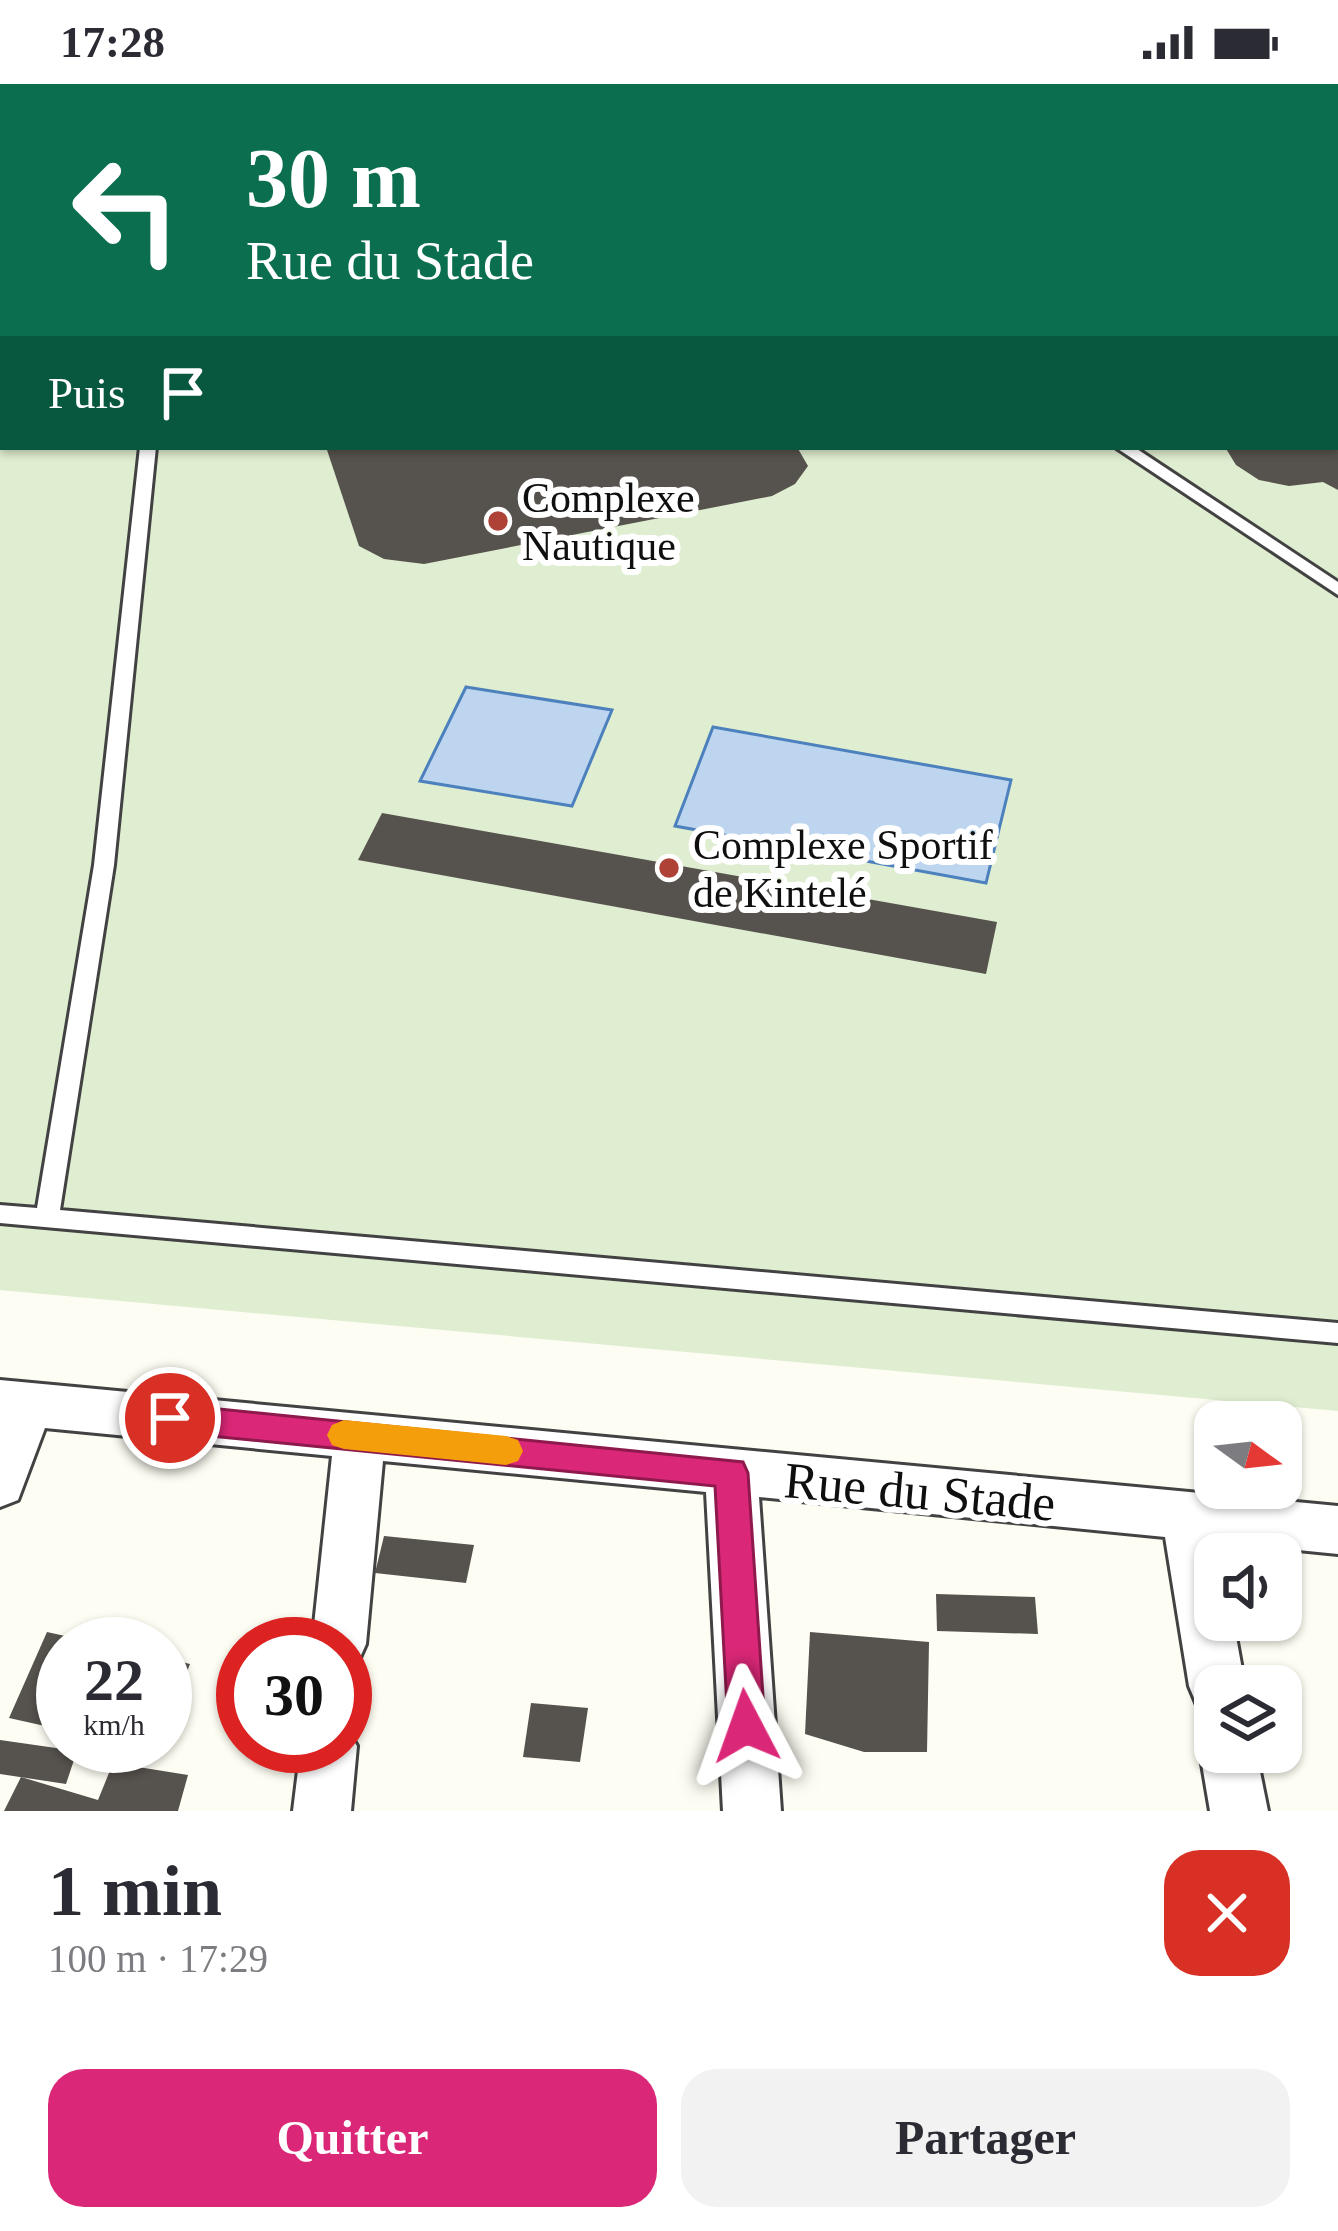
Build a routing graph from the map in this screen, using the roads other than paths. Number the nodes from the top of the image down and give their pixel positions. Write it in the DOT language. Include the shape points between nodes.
graph roads {
  1 [pos="148,450"];
  2 [pos="1128,450"];
  3 [pos="1338,590"];
  4 [pos="0,1214"];
  5 [pos="47,1218"];
  6 [pos="1338,1333"];
  7 [pos="14,1403"];
  8 [pos="360,1436"];
  9 [pos="731,1473"];
  10 [pos="0,1484"];
  11 [pos="1188,1516"];
  12 [pos="1338,1530"];
  13 [pos="342,1617"];
  14 [pos="1213,1665"];
  15 [pos="326,1773"];
  16 [pos="1232,1773"];
  17 [pos="322,1811"];
  18 [pos="752,1811"];
  19 [pos="1239,1811"];
  1 -- 5 [label="lane" via="104,865"];
  2 -- 3 [label="lane"];
  4 -- 5 [label="lane"];
  5 -- 6 [label="lane"];
  7 -- 8 [label="street, Rue du Stade"];
  7 -- 10 [label="street"];
  8 -- 9 [label="street, Rue du Stade"];
  8 -- 13 [label="street"];
  9 -- 11 [label="street, Rue du Stade"];
  9 -- 18 [label="street"];
  11 -- 12 [label="street, Rue du Stade"];
  11 -- 14 [label="street"];
  15 -- 17 [label="street"];
  16 -- 19 [label="street"];
}
